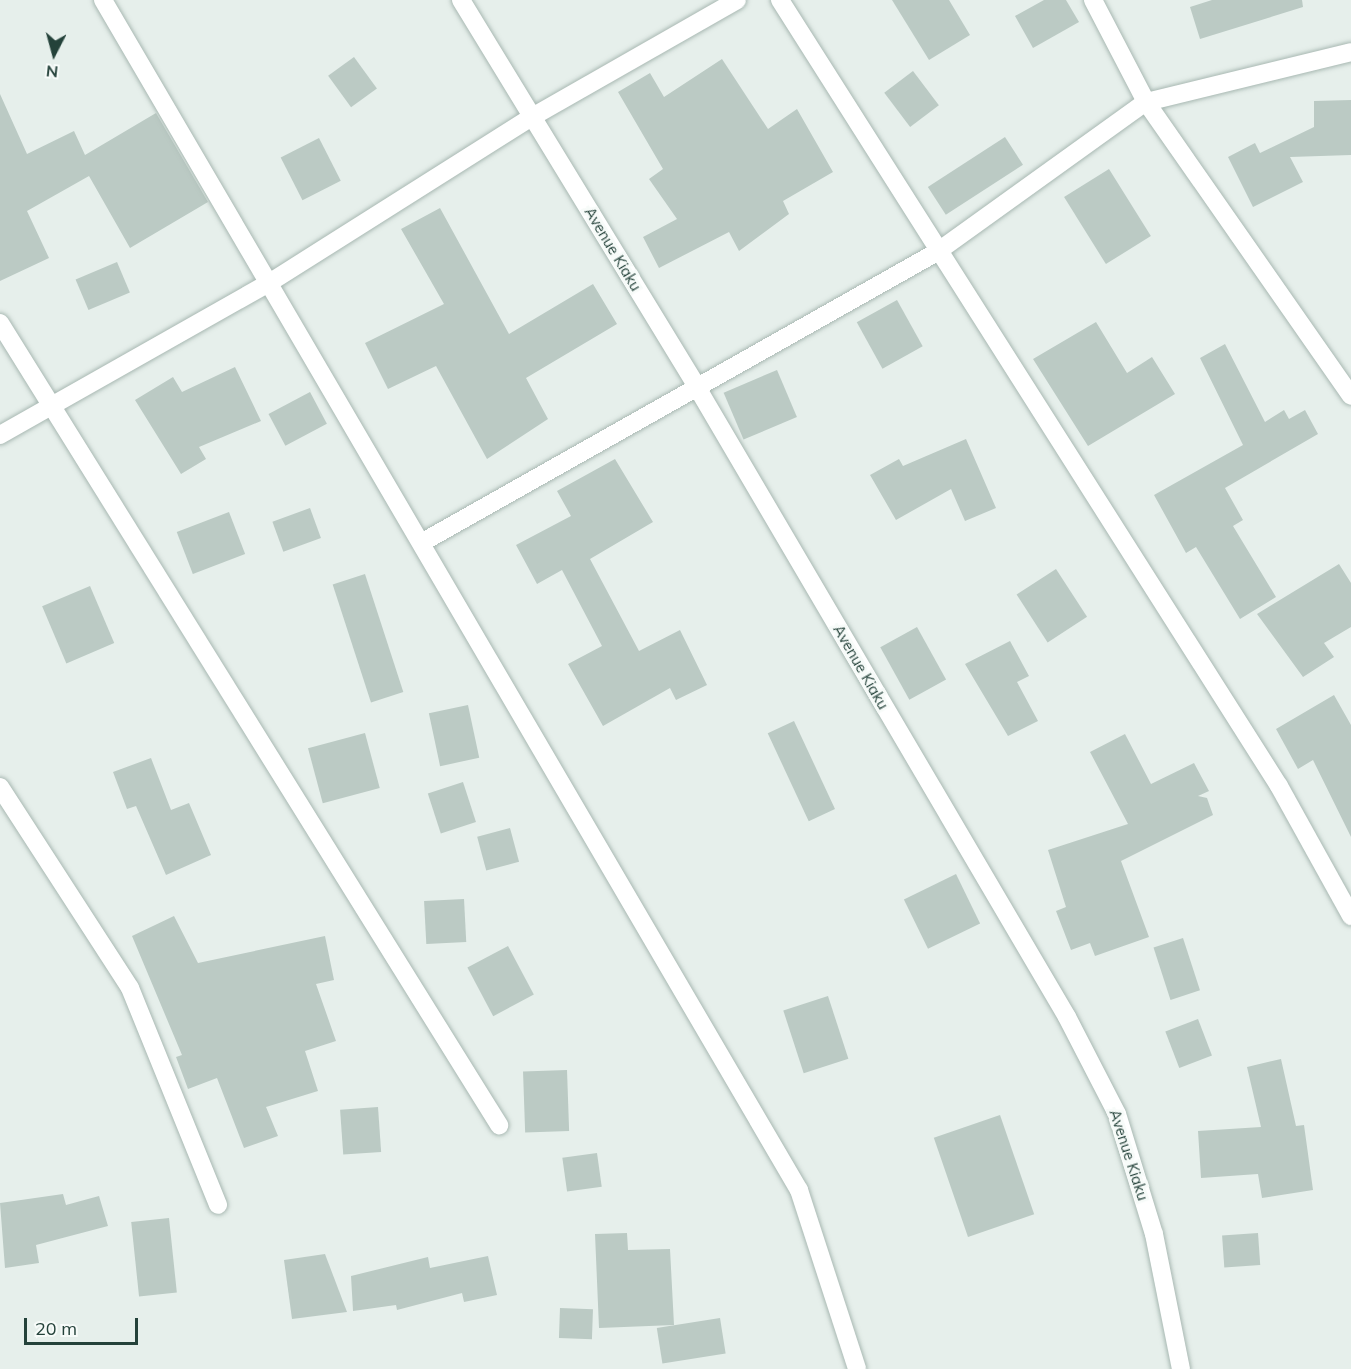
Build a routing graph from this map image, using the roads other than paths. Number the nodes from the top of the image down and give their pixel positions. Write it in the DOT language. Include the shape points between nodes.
graph roads {
  1 [pos="104,0"];
  2 [pos="460,0"];
  3 [pos="737,0"];
  4 [pos="780,0"];
  5 [pos="1093,0"];
  6 [pos="1351,52"];
  7 [pos="1146,102"];
  8 [pos="532,117"];
  9 [pos="937,252"];
  10 [pos="269,283"];
  11 [pos="0,322"];
  12 [pos="698,389"];
  13 [pos="1351,396"];
  14 [pos="51,405"];
  15 [pos="0,435"];
  16 [pos="421,543"];
  17 [pos="0,787"];
  18 [pos="1351,916"];
  19 [pos="500,1125"];
  20 [pos="218,1205"];
  21 [pos="857,1369"];
  22 [pos="1181,1369"];
  1 -- 10 [label="street"];
  2 -- 8 [label="street, Avenue Kiaku"];
  3 -- 8 [label="street"];
  4 -- 9 [label="street"];
  5 -- 7 [label="street"];
  6 -- 7 [label="street"];
  7 -- 9 [label="street"];
  7 -- 13 [label="street"];
  8 -- 10 [label="street"];
  8 -- 12 [label="street, Avenue Kiaku"];
  9 -- 12 [label="street"];
  9 -- 18 [label="street" via="1279,786"];
  10 -- 14 [label="street"];
  10 -- 16 [label="street"];
  11 -- 14 [label="street"];
  12 -- 16 [label="street"];
  12 -- 22 [label="street, Avenue Kiaku" via="1067,1017 1117,1114 1154,1234"];
  14 -- 15 [label="street"];
  14 -- 19 [label="street"];
  16 -- 21 [label="street" via="799,1190"];
  17 -- 20 [label="street" via="130,988"];
}
